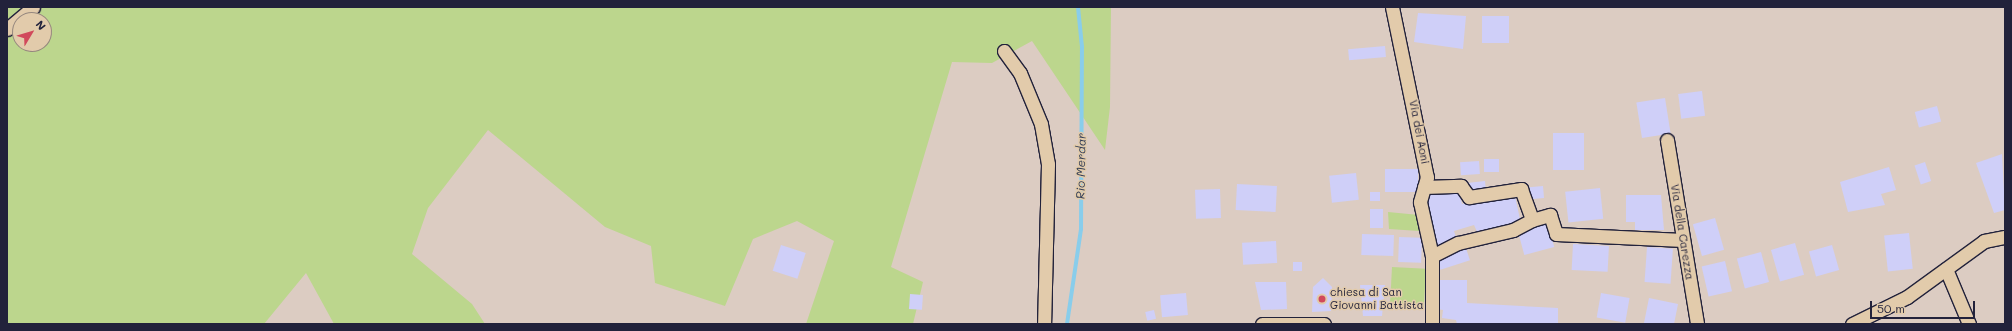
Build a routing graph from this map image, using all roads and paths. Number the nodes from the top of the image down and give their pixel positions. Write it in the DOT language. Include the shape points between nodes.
graph roads {
  1 [pos="33,7"];
  2 [pos="1392,7"];
  3 [pos="7,29"];
  4 [pos="1004,51"];
  5 [pos="1667,140"];
  6 [pos="1424,187"];
  7 [pos="1532,220"];
  8 [pos="2005,237"];
  9 [pos="1683,240"];
  10 [pos="1432,256"];
  11 [pos="1946,269"];
  12 [pos="1044,324"];
  13 [pos="1262,324"];
  14 [pos="1324,324"];
  15 [pos="1432,324"];
  16 [pos="1696,324"];
  17 [pos="1852,324"];
  18 [pos="1969,324"];
  1 -- 3 [label="street"];
  2 -- 6 [label="street, Via dei Aoni" via="1420,131 1427,177"];
  4 -- 12 [label="street" via="1020,73 1041,124 1048,164"];
  5 -- 9 [label="street, Via della Carezza"];
  6 -- 7 [label="street" via="1461,186 1469,197 1521,189"];
  6 -- 10 [label="street, Via dei Aoni" via="1420,202"];
  7 -- 9 [label="street" via="1550,215 1556,234"];
  7 -- 10 [label="street" via="1513,230 1458,243"];
  8 -- 11 [label="street" via="1984,241"];
  9 -- 16 [label="street, Via della Carezza"];
  10 -- 15 [label="street, Via dei Aoni"];
  11 -- 17 [label="street" via="1907,297"];
  11 -- 18 [label="street"];
  13 -- 14 [label="street"];
}
